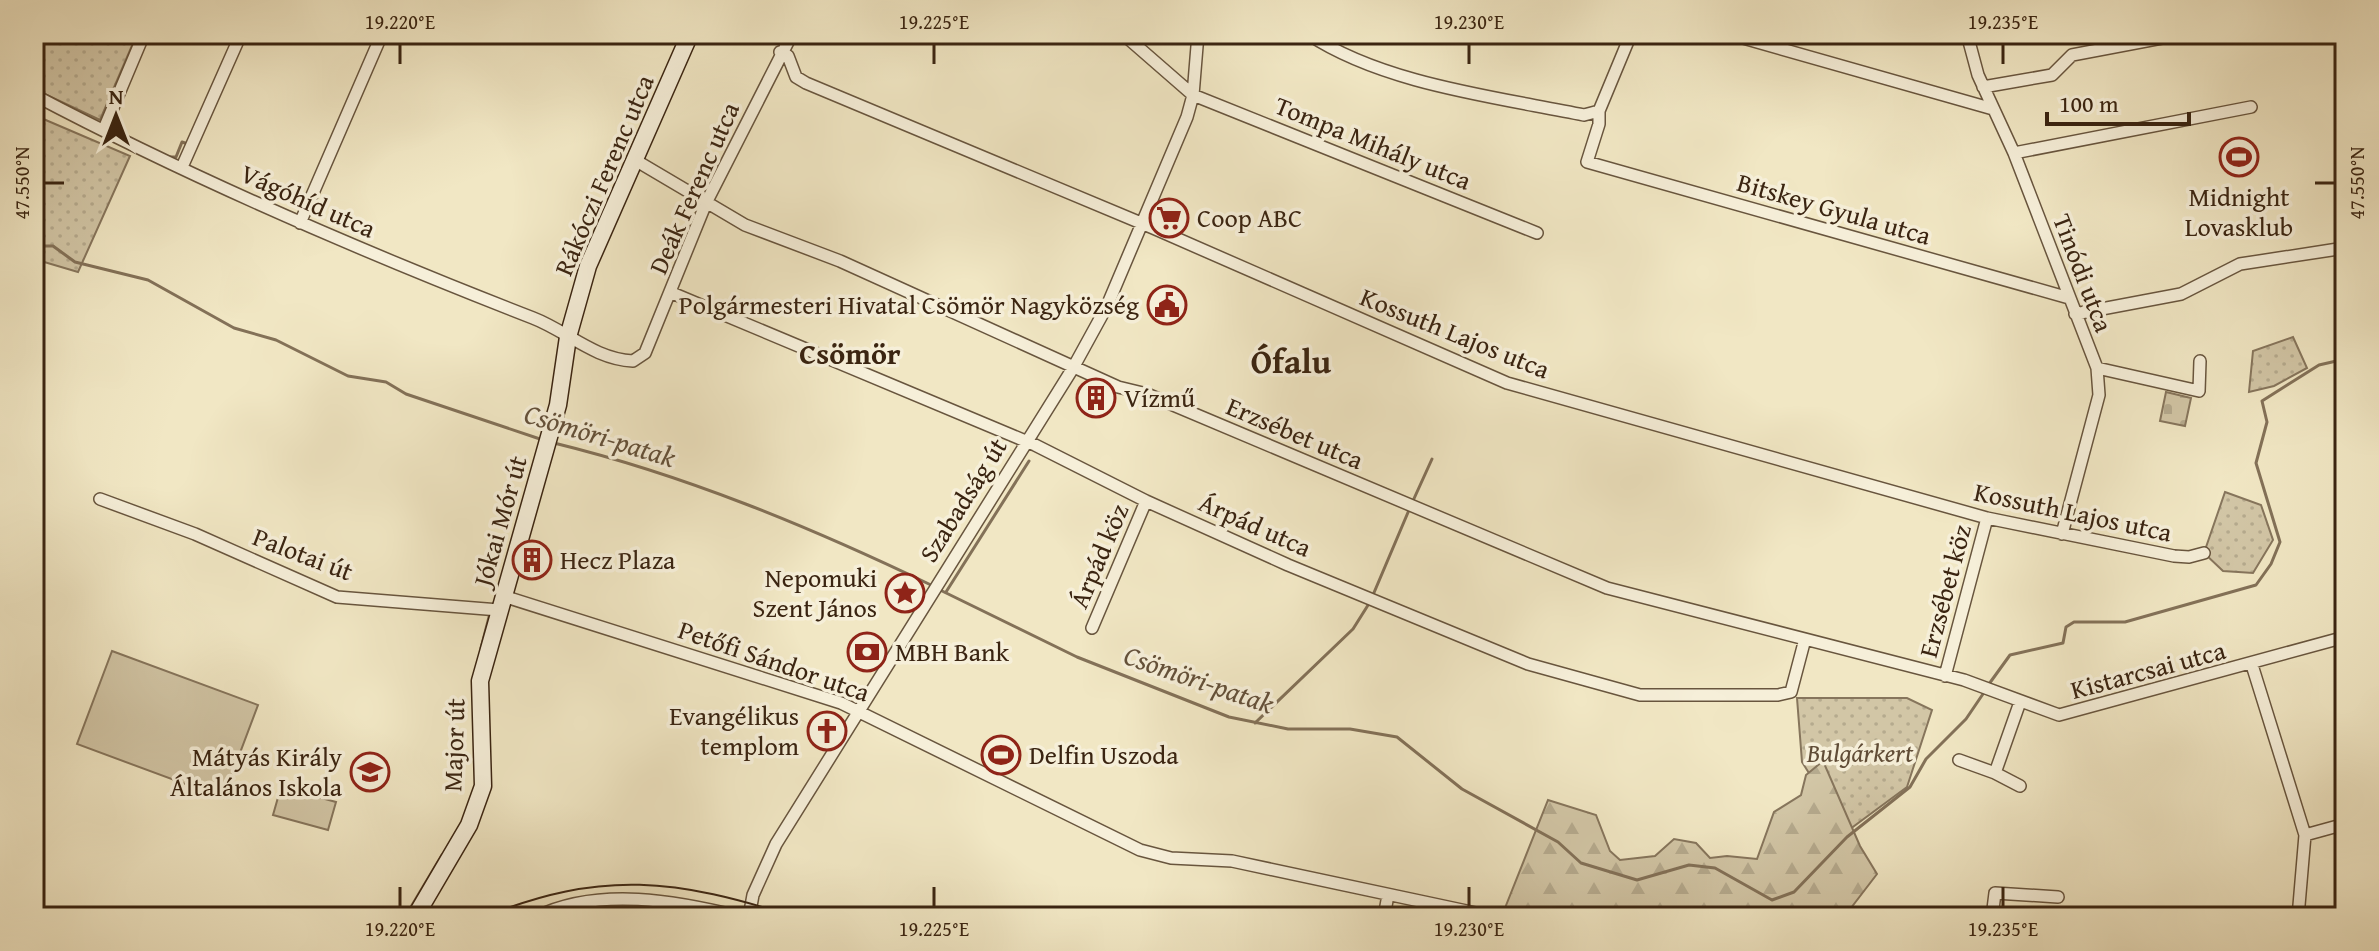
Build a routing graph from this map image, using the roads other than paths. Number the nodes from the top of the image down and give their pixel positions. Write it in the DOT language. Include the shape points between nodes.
graph roads {
  1 [pos="144,34"];
  2 [pos="241,34"];
  3 [pos="382,34"];
  4 [pos="690,34"];
  5 [pos="792,34"];
  6 [pos="1123,34"];
  7 [pos="1198,34"];
  8 [pos="1308,34"];
  9 [pos="1631,34"];
  10 [pos="1729,34"];
  11 [pos="1967,34"];
  12 [pos="2183,34"];
  13 [pos="780,52"];
  14 [pos="1983,87"];
  15 [pos="34,95"];
  16 [pos="1193,95"];
  17 [pos="2251,107"];
  18 [pos="1993,109"];
  19 [pos="1599,111"];
  20 [pos="104,129"];
  21 [pos="2014,153"];
  22 [pos="635,160"];
  23 [pos="182,167"];
  24 [pos="706,203"];
  25 [pos="300,223"];
  26 [pos="1144,224"];
  27 [pos="1537,233"];
  28 [pos="2338,249"];
  29 [pos="672,293"];
  30 [pos="2069,298"];
  31 [pos="2075,314"];
  32 [pos="568,337"];
  33 [pos="637,359"];
  34 [pos="2200,361"];
  35 [pos="1073,368"];
  36 [pos="2097,368"];
  37 [pos="1026,442"];
  38 [pos="100,499"];
  39 [pos="1146,501"];
  40 [pos="1987,518"];
  41 [pos="2062,534"];
  42 [pos="2204,553"];
  43 [pos="496,606"];
  44 [pos="1092,628"];
  45 [pos="2345,637"];
  46 [pos="1805,639"];
  47 [pos="2252,665"];
  48 [pos="1945,676"];
  49 [pos="1964,680"];
  50 [pos="2020,702"];
  51 [pos="858,711"];
  52 [pos="1959,760"];
  53 [pos="1995,773"];
  54 [pos="2020,786"];
  55 [pos="2345,824"];
  56 [pos="2305,835"];
  57 [pos="1388,895"];
  58 [pos="2058,897"];
  59 [pos="1490,916"];
  60 [pos="415,917"];
  61 [pos="536,917"];
  62 [pos="742,917"];
  63 [pos="749,917"];
  64 [pos="1384,917"];
  65 [pos="1992,917"];
  66 [pos="2298,917"];
  1 -- 20 [label="street"];
  2 -- 23 [label="street"];
  3 -- 25 [label="street"];
  4 -- 22 [label="street, Rákóczi Ferenc utca"];
  5 -- 13 [label="street, Deák Ferenc utca"];
  6 -- 16 [label="street, Tompa Mihály utca"];
  7 -- 16 [label="street, Szabadság út"];
  8 -- 19 [label="street" via="1331,50 1398,73 1584,115"];
  9 -- 19 [label="street"];
  10 -- 18 [label="street"];
  11 -- 14 [label="street, Tinódi utca"];
  12 -- 14 [label="street" via="2072,55 2052,75"];
  13 -- 24 [label="street, Deák Ferenc utca"];
  13 -- 26 [label="street, Kossuth Lajos utca" via="806,83"];
  14 -- 18 [label="street, Tinódi utca"];
  15 -- 20 [label="street, Vágóhíd utca"];
  16 -- 26 [label="street, Szabadság út"];
  16 -- 27 [label="street, Tompa Mihály utca"];
  17 -- 21 [label="street"];
  18 -- 21 [label="street, Tinódi utca"];
  19 -- 30 [label="street, Bitskey Gyula utca" via="1587,162"];
  20 -- 23 [label="street, Vágóhíd utca"];
  21 -- 30 [label="street, Tinódi utca"];
  22 -- 24 [label="street, Erzsébet utca"];
  22 -- 32 [label="street, Rákóczi Ferenc utca" via="588,266"];
  23 -- 25 [label="street, Vágóhíd utca"];
  24 -- 29 [label="street, Deák Ferenc utca" via="674,274"];
  24 -- 35 [label="street, Erzsébet utca" via="745,225 840,261"];
  25 -- 32 [label="street, Vágóhíd utca" via="539,320"];
  26 -- 35 [label="street, Szabadság út"];
  26 -- 40 [label="street, Kossuth Lajos utca" via="1507,383"];
  28 -- 31 [label="street" via="2240,264 2181,294"];
  29 -- 33 [label="street, Deák Ferenc utca" via="645,353"];
  29 -- 37 [label="street, Árpád utca"];
  30 -- 31 [label="street, Tinódi utca"];
  31 -- 36 [label="street, Tinódi utca"];
  32 -- 33 [label="street, Vágóhíd utca" via="616,358"];
  32 -- 43 [label="street, Jókai Mór út" via="548,443"];
  34 -- 36 [label="street" via="2199,391"];
  35 -- 37 [label="street, Szabadság út"];
  35 -- 46 [label="street, Erzsébet utca" via="1147,394 1607,588"];
  36 -- 41 [label="street, Tinódi utca" via="2099,395"];
  37 -- 39 [label="street, Árpád utca"];
  37 -- 51 [label="street, Szabadság út"];
  38 -- 43 [label="street, Palotai út" via="337,597"];
  39 -- 44 [label="street, Árpád köz"];
  39 -- 46 [label="street, Árpád utca" via="1528,664 1640,695 1791,692"];
  40 -- 41 [label="street, Kossuth Lajos utca"];
  40 -- 48 [label="street, Erzsébet köz"];
  41 -- 42 [label="street, Kossuth Lajos utca" via="2174,556"];
  43 -- 51 [label="street, Petőfi Sándor utca"];
  43 -- 60 [label="street, Major út" via="480,681 483,786 469,825"];
  45 -- 47 [label="street, Kistarcsai utca"];
  46 -- 48 [label="street, Erzsébet utca"];
  47 -- 50 [label="street, Kistarcsai utca" via="2059,715"];
  47 -- 56 [label="street"];
  48 -- 49 [label="street, Erzsébet utca"];
  49 -- 50 [label="street, Kistarcsai utca"];
  50 -- 53 [label="street"];
  51 -- 57 [label="street, Petőfi Sándor utca" via="1140,850 1171,858 1232,861"];
  51 -- 63 [label="street, Szabadság út" via="776,844"];
  52 -- 53 [label="street"];
  53 -- 54 [label="street"];
  55 -- 56 [label="street"];
  56 -- 66 [label="street"];
  57 -- 59 [label="street, Petőfi Sándor utca"];
  57 -- 64 [label="street"];
  58 -- 65 [label="street" via="1995,893"];
  61 -- 62 [label="street" via="578,901 608,899 706,908"];
}
